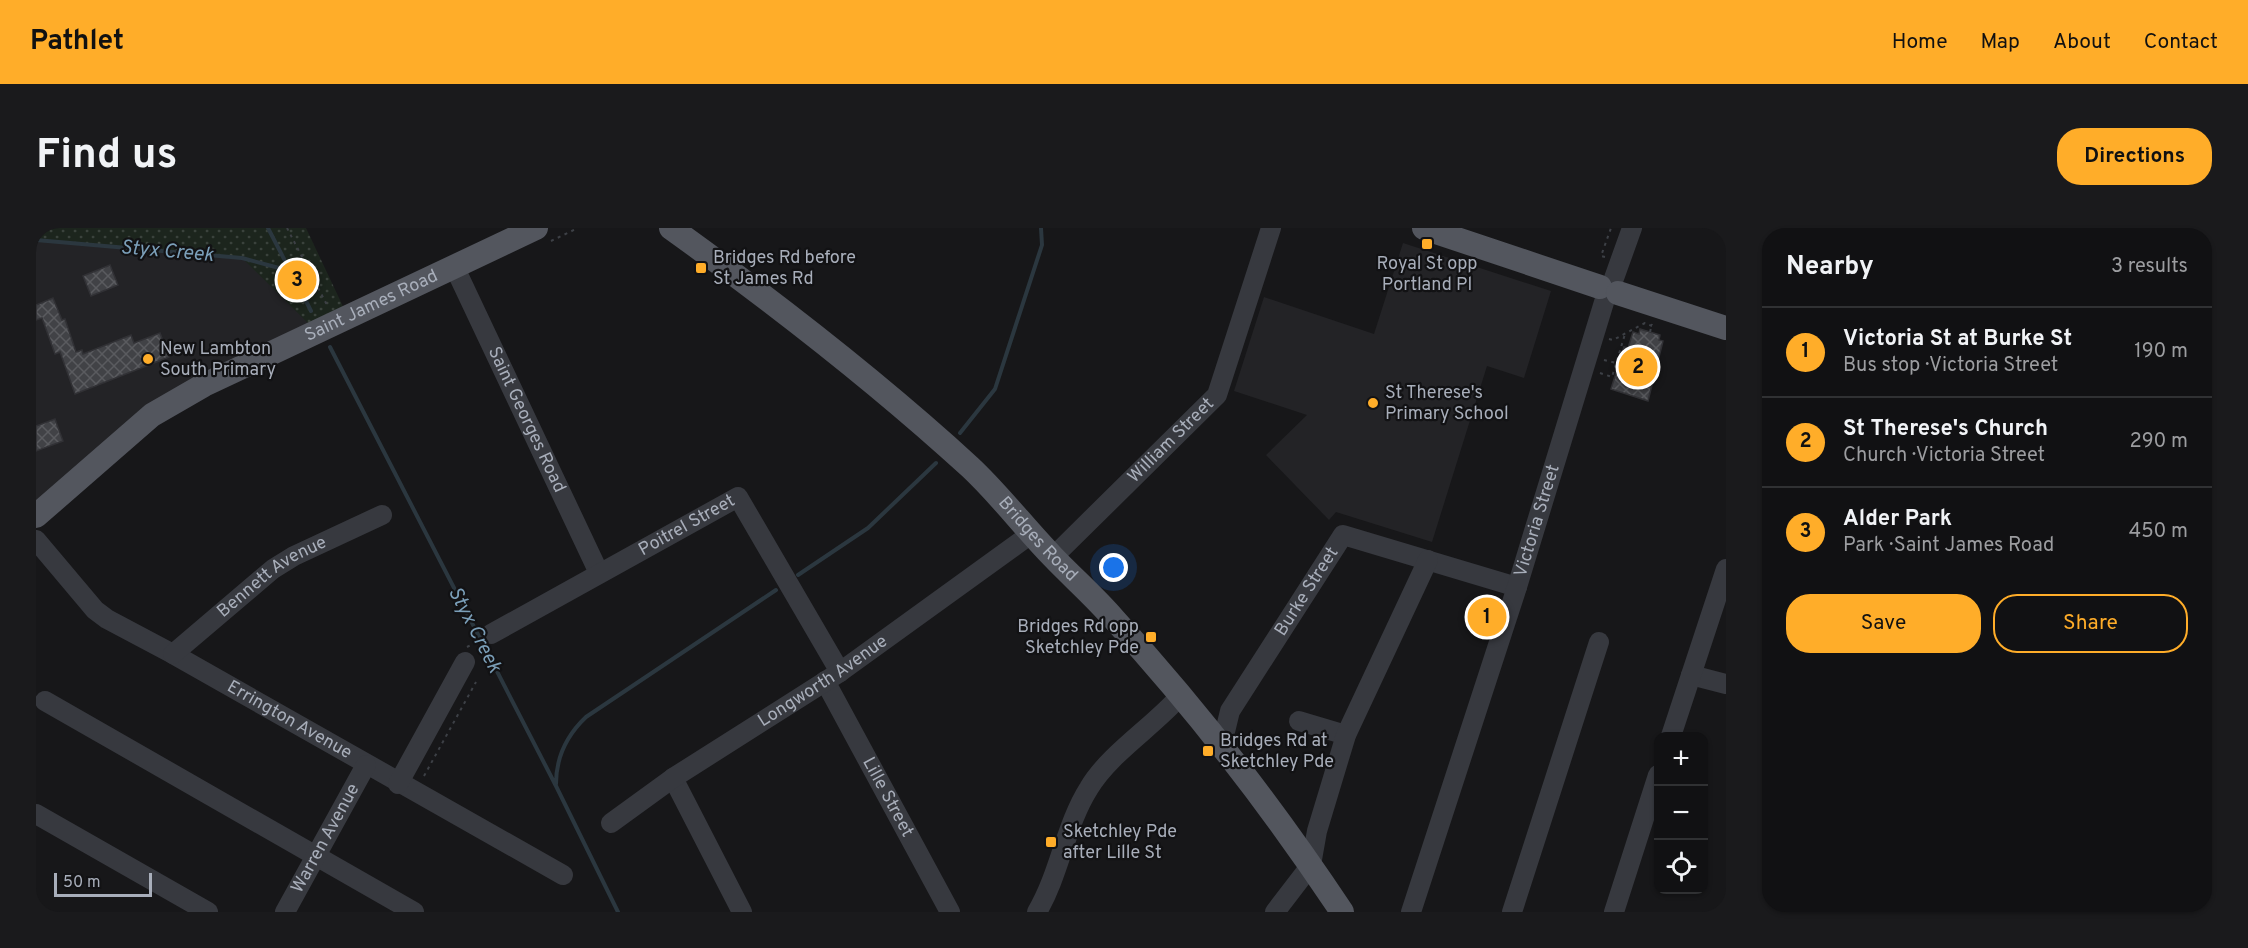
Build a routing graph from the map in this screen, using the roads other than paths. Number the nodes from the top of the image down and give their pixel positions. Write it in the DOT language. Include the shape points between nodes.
graph roads {
  1 [pos="536,228"];
  2 [pos="671,228"];
  3 [pos="1271,228"];
  4 [pos="1424,228"];
  5 [pos="1632,228"];
  6 [pos="454,266"];
  7 [pos="1609,290"];
  8 [pos="1726,328"];
  9 [pos="382,515"];
  10 [pos="36,516"];
  11 [pos="1031,534"];
  12 [pos="36,540"];
  13 [pos="1053,557"];
  14 [pos="1428,560"];
  15 [pos="1726,569"];
  16 [pos="598,573"];
  17 [pos="1517,586"];
  18 [pos="490,634"];
  19 [pos="1599,642"];
  20 [pos="173,654"];
  21 [pos="465,662"];
  22 [pos="1691,675"];
  23 [pos="832,676"];
  24 [pos="1726,684"];
  25 [pos="1180,696"];
  26 [pos="45,701"];
  27 [pos="1230,711"];
  28 [pos="1202,720"];
  29 [pos="1299,721"];
  30 [pos="1672,732"];
  31 [pos="1346,735"];
  32 [pos="1222,744"];
  33 [pos="366,765"];
  34 [pos="673,778"];
  35 [pos="398,784"];
  36 [pos="1655,786"];
  37 [pos="36,814"];
  38 [pos="611,823"];
  39 [pos="315,856"];
  40 [pos="1311,865"];
  41 [pos="563,875"];
  42 [pos="208,912"];
  43 [pos="285,912"];
  44 [pos="414,912"];
  45 [pos="742,912"];
  46 [pos="950,912"];
  47 [pos="1037,912"];
  48 [pos="1275,912"];
  49 [pos="1342,912"];
  50 [pos="1411,912"];
  51 [pos="1512,912"];
  52 [pos="1614,912"];
  1 -- 6 [label="main road, Saint James Road"];
  2 -- 11 [label="main road, Bridges Road" via="759,292 892,400 971,468"];
  3 -- 13 [label="street, William Street" via="1217,394"];
  4 -- 7 [label="main road"];
  5 -- 7 [label="street, Victoria Street"];
  6 -- 10 [label="main road, Saint James Road" via="204,385 152,415"];
  6 -- 16 [label="street, Saint Georges Road"];
  7 -- 8 [label="main road"];
  7 -- 17 [label="street, Victoria Street"];
  9 -- 20 [label="street, Bennett Avenue" via="273,569"];
  11 -- 13 [label="main road, Bridges Road"];
  11 -- 23 [label="street, Longworth Avenue"];
  12 -- 20 [label="street, Errington Avenue" via="95,610"];
  13 -- 25 [label="main road, Bridges Road" via="1113,617"];
  14 -- 17 [label="street, Burke Street"];
  14 -- 27 [label="street, Burke Street" via="1343,535"];
  14 -- 31 [label="street"];
  15 -- 22 [label="street"];
  16 -- 18 [label="street, Poitrel Street"];
  16 -- 23 [label="street, Poitrel Street" via="738,497"];
  17 -- 50 [label="street, Victoria Street"];
  19 -- 51 [label="street"];
  20 -- 33 [label="street, Errington Avenue"];
  21 -- 35 [label="street"];
  22 -- 24 [label="street"];
  22 -- 30 [label="street"];
  23 -- 34 [label="street, Longworth Avenue"];
  23 -- 46 [label="street, Lille Street"];
  25 -- 28 [label="main road, Bridges Road"];
  25 -- 47 [label="street" via="1090,785"];
  26 -- 39 [label="street"];
  27 -- 28 [label="street"];
  27 -- 32 [label="street, Burke Street"];
  28 -- 32 [label="main road, Bridges Road"];
  29 -- 31 [label="street"];
  31 -- 40 [label="street" via="1317,831"];
  32 -- 40 [label="main road, Bridges Road"];
  33 -- 35 [label="street, Errington Avenue"];
  33 -- 39 [label="street, Warren Avenue"];
  34 -- 38 [label="street, Longworth Avenue"];
  34 -- 45 [label="street"];
  35 -- 41 [label="street, Errington Avenue"];
  36 -- 52 [label="street"];
  37 -- 42 [label="street"];
  39 -- 43 [label="street, Warren Avenue"];
  39 -- 44 [label="street"];
  40 -- 48 [label="street"];
  40 -- 49 [label="main road, Bridges Road"];
}
